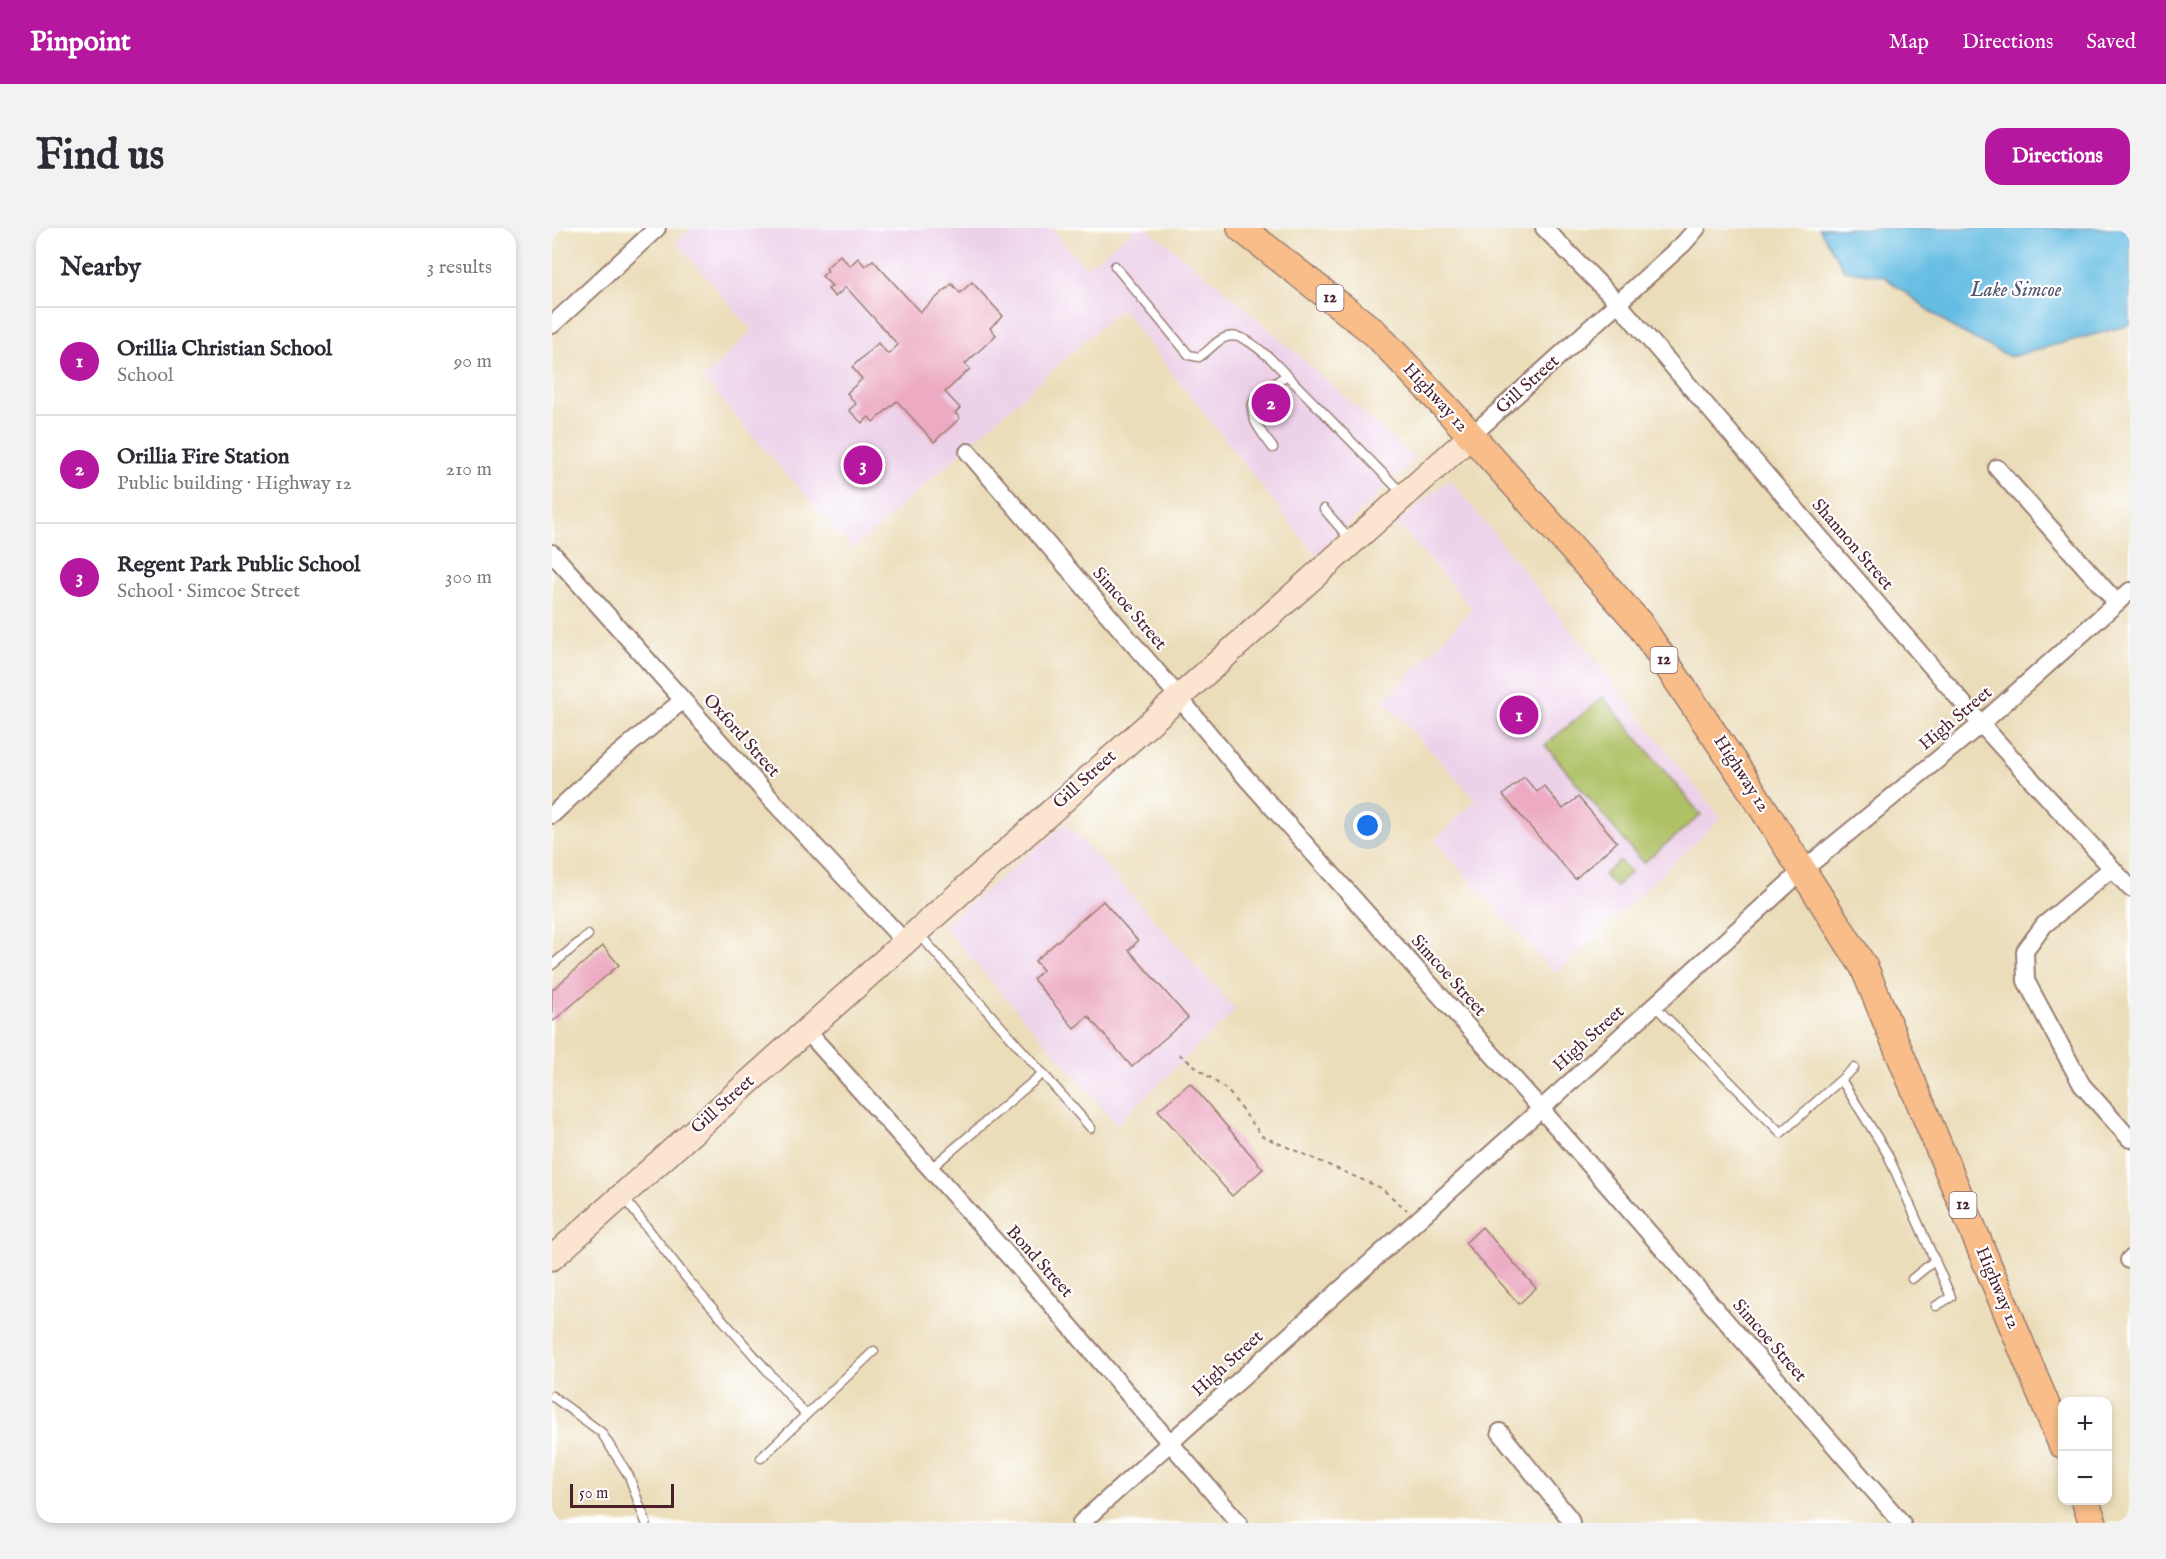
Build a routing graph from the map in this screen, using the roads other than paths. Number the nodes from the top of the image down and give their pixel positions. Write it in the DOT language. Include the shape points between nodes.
graph roads {
  1 [pos="657,228"];
  2 [pos="1241,228"];
  3 [pos="1544,228"];
  4 [pos="1697,228"];
  5 [pos="1116,266"];
  6 [pos="1618,303"];
  7 [pos="552,325"];
  8 [pos="1287,375"];
  9 [pos="1471,436"];
  10 [pos="1273,448"];
  11 [pos="968,452"];
  12 [pos="1997,468"];
  13 [pos="1404,496"];
  14 [pos="1324,509"];
  15 [pos="1352,542"];
  16 [pos="552,553"];
  17 [pos="2130,591"];
  18 [pos="2116,603"];
  19 [pos="1179,696"];
  20 [pos="683,700"];
  21 [pos="1981,724"];
  22 [pos="552,815"];
  23 [pos="2112,868"];
  24 [pos="1803,870"];
  25 [pos="2130,888"];
  26 [pos="588,935"];
  27 [pos="910,936"];
  28 [pos="552,966"];
  29 [pos="1654,1005"];
  30 [pos="806,1030"];
  31 [pos="1854,1068"];
  32 [pos="1043,1073"];
  33 [pos="1842,1081"];
  34 [pos="1541,1109"];
  35 [pos="1091,1128"];
  36 [pos="2130,1139"];
  37 [pos="930,1169"];
  38 [pos="622,1195"];
  39 [pos="552,1258"];
  40 [pos="1935,1260"];
  41 [pos="1912,1279"];
  42 [pos="1936,1306"];
  43 [pos="874,1351"];
  44 [pos="552,1396"];
  45 [pos="806,1415"];
  46 [pos="1500,1432"];
  47 [pos="2058,1434"];
  48 [pos="1170,1443"];
  49 [pos="761,1458"];
  50 [pos="2087,1505"];
  51 [pos="646,1523"];
  52 [pos="1081,1523"];
  53 [pos="1239,1523"];
  54 [pos="1571,1523"];
  55 [pos="1902,1523"];
  56 [pos="2093,1523"];
  1 -- 7 [label="street"];
  2 -- 9 [label="highway, Highway 12 / 12" via="1375,333"];
  3 -- 6 [label="street, Shannon Street"];
  4 -- 6 [label="street, Gill Street"];
  5 -- 8 [label="lane" via="1189,355 1199,357 1231,335 1245,339"];
  6 -- 9 [label="street, Gill Street"];
  6 -- 21 [label="street, Shannon Street"];
  8 -- 10 [label="lane" via="1256,398 1252,410 1254,423"];
  8 -- 13 [label="lane"];
  9 -- 13 [label="main road, Gill Street"];
  9 -- 24 [label="highway, Highway 12 / 12" via="1638,622"];
  11 -- 19 [label="street, Simcoe Street"];
  12 -- 18 [label="street"];
  13 -- 15 [label="main road, Gill Street"];
  14 -- 15 [label="lane"];
  15 -- 19 [label="main road, Gill Street"];
  16 -- 20 [label="street, Oxford Street"];
  17 -- 18 [label="street, High Street"];
  18 -- 21 [label="street, High Street"];
  19 -- 27 [label="main road, Gill Street"];
  19 -- 34 [label="street, Simcoe Street" via="1233,763"];
  20 -- 22 [label="street"];
  20 -- 27 [label="street, Oxford Street" via="770,798"];
  21 -- 23 [label="street, Shannon Street"];
  21 -- 24 [label="street, High Street"];
  23 -- 25 [label="street, Shannon Street"];
  23 -- 36 [label="street" via="2044,924 2025,951 2026,981 2082,1085"];
  24 -- 29 [label="street, High Street"];
  24 -- 47 [label="highway, Highway 12 / 12" via="1864,967"];
  26 -- 28 [label="lane"];
  27 -- 30 [label="main road, Gill Street"];
  27 -- 32 [label="lane"];
  29 -- 33 [label="lane" via="1780,1133"];
  29 -- 34 [label="street, High Street"];
  30 -- 37 [label="street, Bond Street"];
  30 -- 38 [label="main road, Gill Street"];
  31 -- 33 [label="lane"];
  32 -- 35 [label="lane"];
  32 -- 37 [label="lane"];
  33 -- 40 [label="lane" via="1887,1153"];
  34 -- 48 [label="street, High Street"];
  34 -- 55 [label="street, Simcoe Street"];
  37 -- 48 [label="street, Bond Street"];
  38 -- 39 [label="main road, Gill Street"];
  38 -- 45 [label="lane" via="688,1280"];
  40 -- 41 [label="lane"];
  40 -- 42 [label="lane" via="1951,1297"];
  43 -- 45 [label="lane"];
  44 -- 51 [label="lane" via="601,1432 629,1476"];
  45 -- 49 [label="lane"];
  46 -- 54 [label="street"];
  48 -- 52 [label="street, High Street"];
  48 -- 53 [label="street, Bond Street"];
  50 -- 56 [label="highway"];
}
